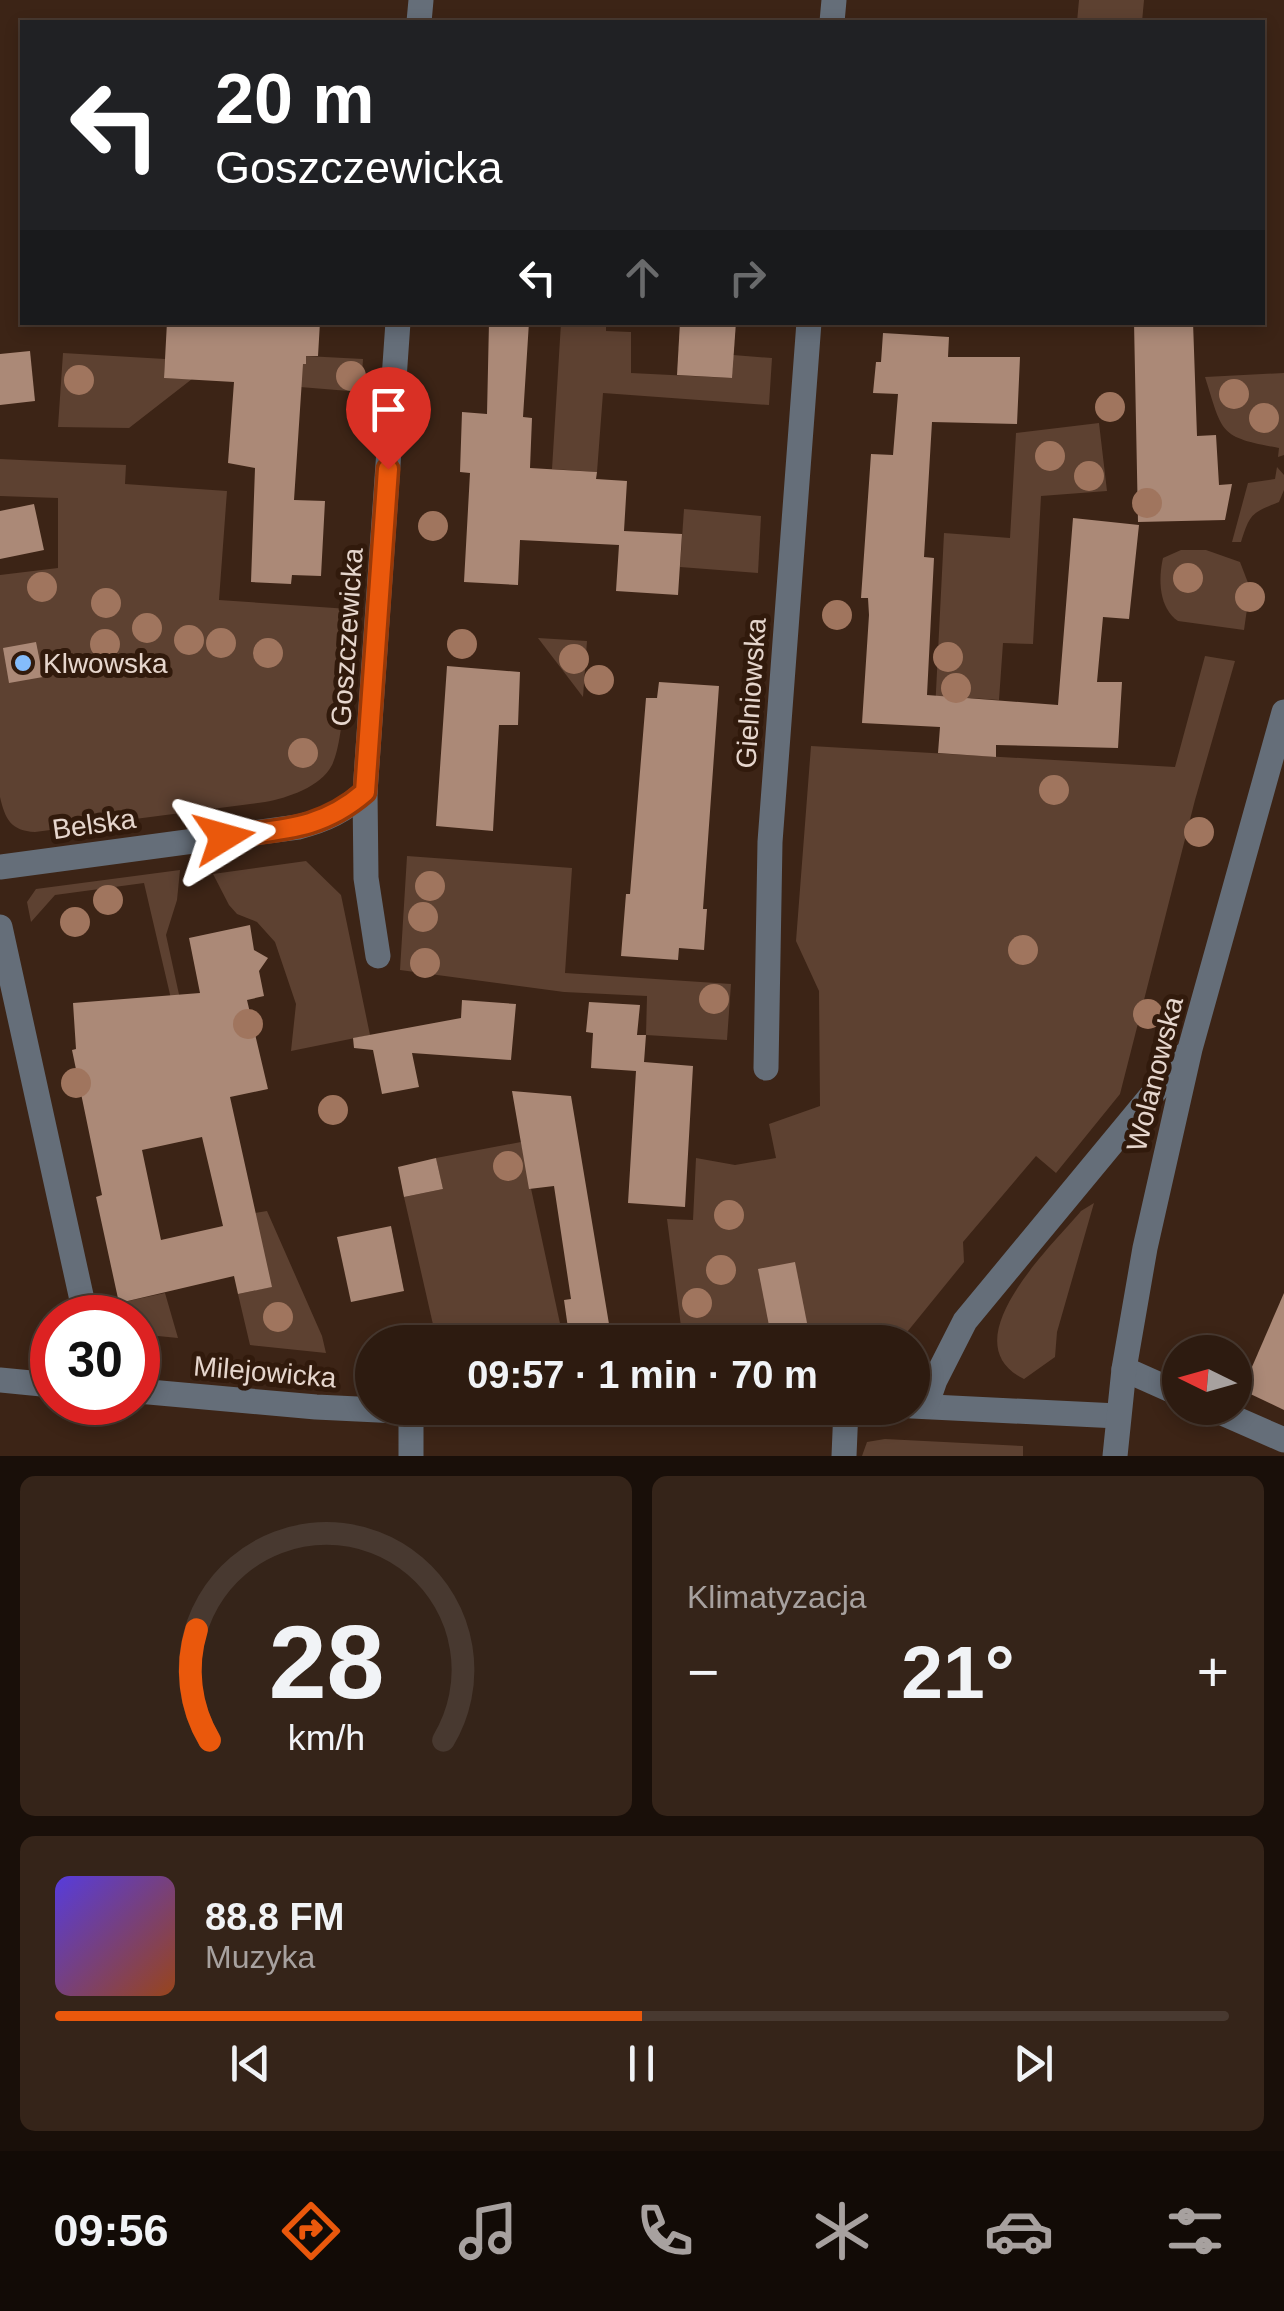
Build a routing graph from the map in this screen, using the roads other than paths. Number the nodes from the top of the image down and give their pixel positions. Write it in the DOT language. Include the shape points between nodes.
graph roads {
  1 [pos="398,325"];
  2 [pos="809,325"];
  3 [pos="1284,712"];
  4 [pos="365,792"];
  5 [pos="0,867"];
  6 [pos="0,927"];
  7 [pos="378,956"];
  8 [pos="1190,1049"];
  9 [pos="766,1068"];
  10 [pos="81,1295"];
  11 [pos="1124,1368"];
  12 [pos="0,1380"];
  13 [pos="30,1382"];
  14 [pos="1162,1386"];
  15 [pos="930,1388"];
  16 [pos="160,1394"];
  17 [pos="930,1407"];
  18 [pos="355,1408"];
  19 [pos="1118,1416"];
  20 [pos="411,1425"];
  21 [pos="845,1425"];
  22 [pos="1250,1425"];
  23 [pos="1284,1440"];
  24 [pos="411,1456"];
  25 [pos="844,1456"];
  26 [pos="1116,1456"];
  1 -- 4 [label="street, Goszczewicka"];
  2 -- 9 [label="street, Gielniowska" via="770,842"];
  3 -- 8 [label="street, Wolanowska"];
  4 -- 5 [label="street, Belska" via="326,820 298,827"];
  4 -- 7 [label="street, Goszczewicka" via="366,878"];
  6 -- 10 [label="street"];
  8 -- 11 [label="street, Wolanowska"];
  8 -- 15 [label="street" via="965,1321"];
  11 -- 14 [label="street"];
  11 -- 19 [label="street, Wolanowska"];
  12 -- 13 [label="street"];
  16 -- 18 [label="street, Milejowicka"];
  17 -- 19 [label="street"];
  19 -- 26 [label="street, Wolanowska"];
  20 -- 24 [label="street"];
  21 -- 25 [label="street"];
  22 -- 23 [label="street"];
}
